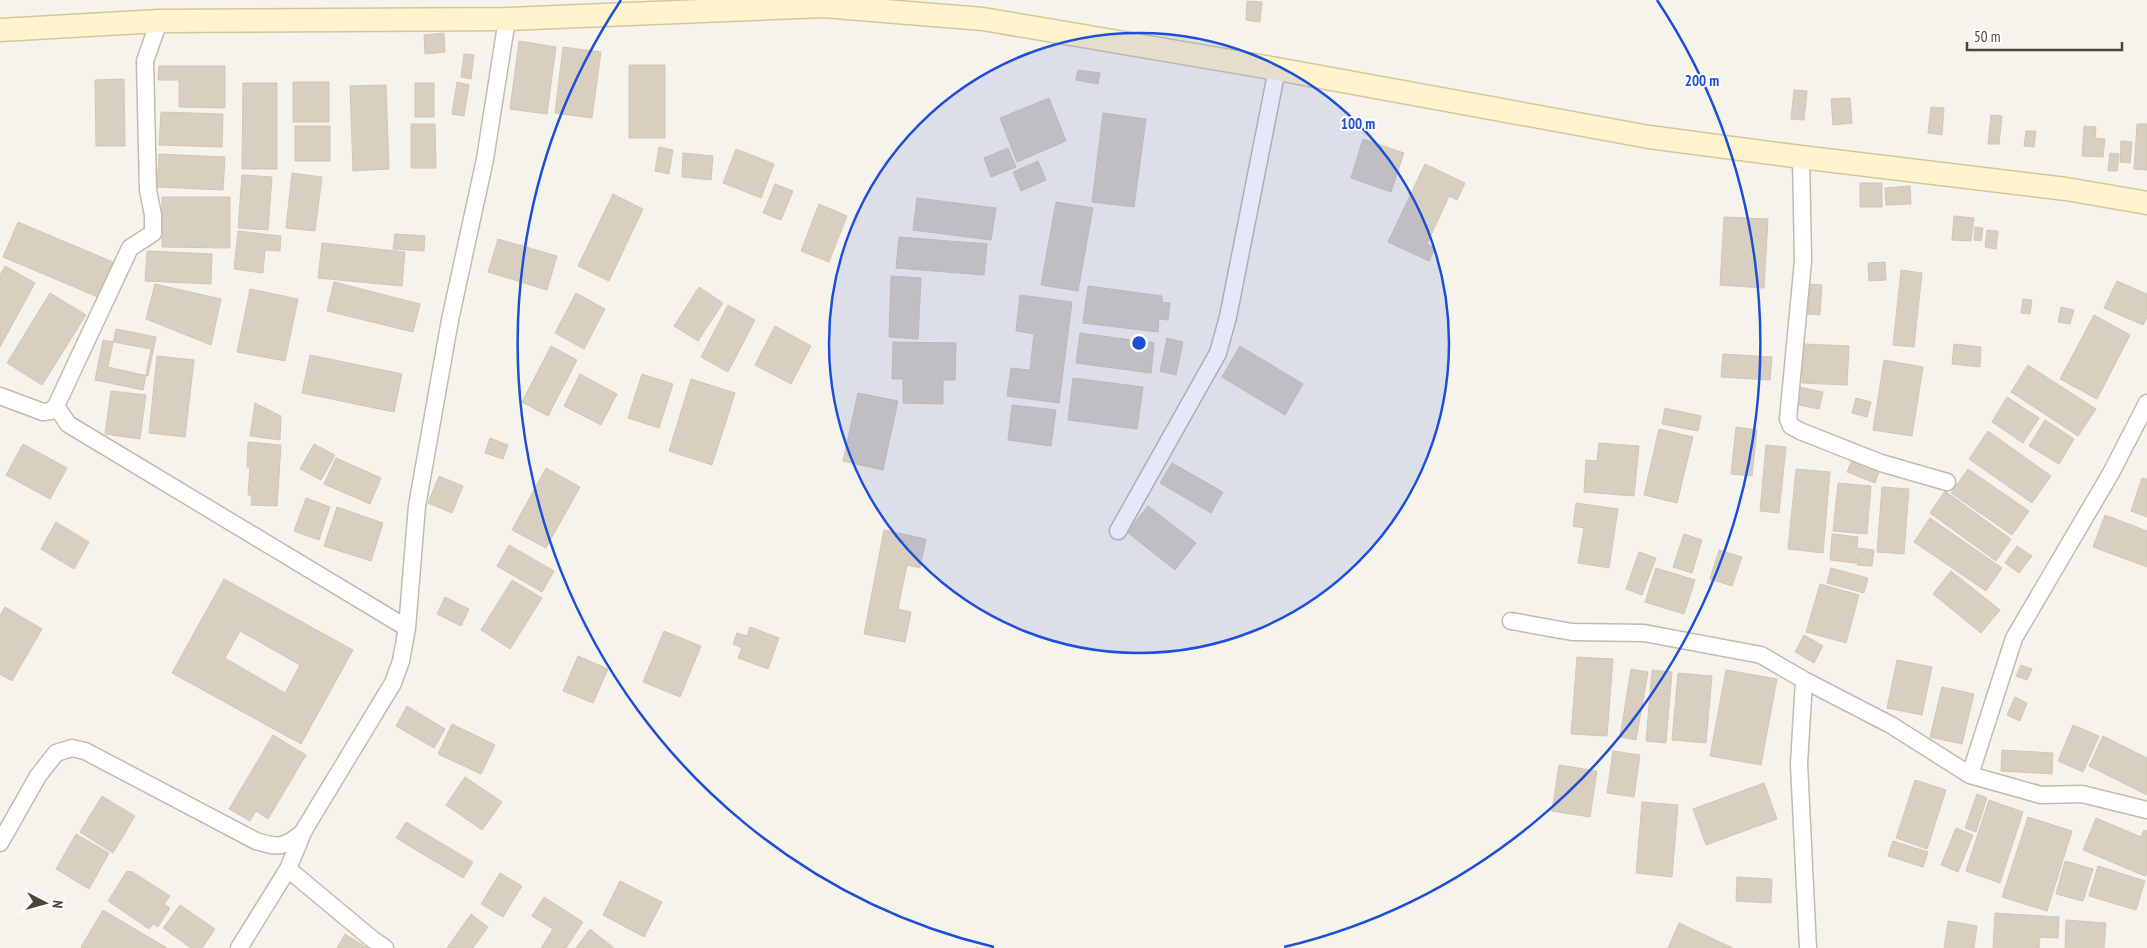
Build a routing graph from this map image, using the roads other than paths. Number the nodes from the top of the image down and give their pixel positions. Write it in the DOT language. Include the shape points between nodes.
graph roads {
  1 [pos="507,19"];
  2 [pos="159,21"];
  3 [pos="0,30"];
  4 [pos="1277,69"];
  5 [pos="1801,157"];
  6 [pos="2147,203"];
  7 [pos="0,396"];
  8 [pos="2147,403"];
  9 [pos="56,406"];
  10 [pos="1947,482"];
  11 [pos="1118,531"];
  12 [pos="1511,621"];
  13 [pos="407,628"];
  14 [pos="1804,680"];
  15 [pos="1970,775"];
  16 [pos="2147,810"];
  17 [pos="304,830"];
  18 [pos="0,843"];
  19 [pos="288,869"];
  20 [pos="239,948"];
  21 [pos="385,948"];
  22 [pos="1808,948"];
  1 -- 2 [label="main road"];
  1 -- 4 [label="main road" via="823,6 984,19"];
  1 -- 13 [label="street" via="485,159 450,320 417,506"];
  2 -- 3 [label="main road"];
  2 -- 9 [label="street" via="144,61 148,190 153,233 130,248"];
  4 -- 5 [label="main road" via="1649,137"];
  4 -- 11 [label="street" via="1218,353"];
  5 -- 6 [label="main road" via="2066,189"];
  5 -- 10 [label="street" via="1803,261 1788,419 1791,426 1881,463"];
  7 -- 9 [label="street" via="43,412"];
  8 -- 15 [label="street" via="2111,473 2014,638"];
  9 -- 13 [label="street" via="68,424"];
  12 -- 14 [label="street" via="1572,632 1644,633 1761,655"];
  13 -- 17 [label="street" via="401,662 393,683"];
  14 -- 15 [label="street" via="1891,725"];
  14 -- 22 [label="street" via="1799,764"];
  15 -- 16 [label="street" via="2041,794 2082,794"];
  17 -- 18 [label="street" via="288,844 275,847 256,841 86,751 72,748 56,753 38,776"];
  17 -- 19 [label="street"];
  19 -- 20 [label="street"];
  19 -- 21 [label="street"];
}
